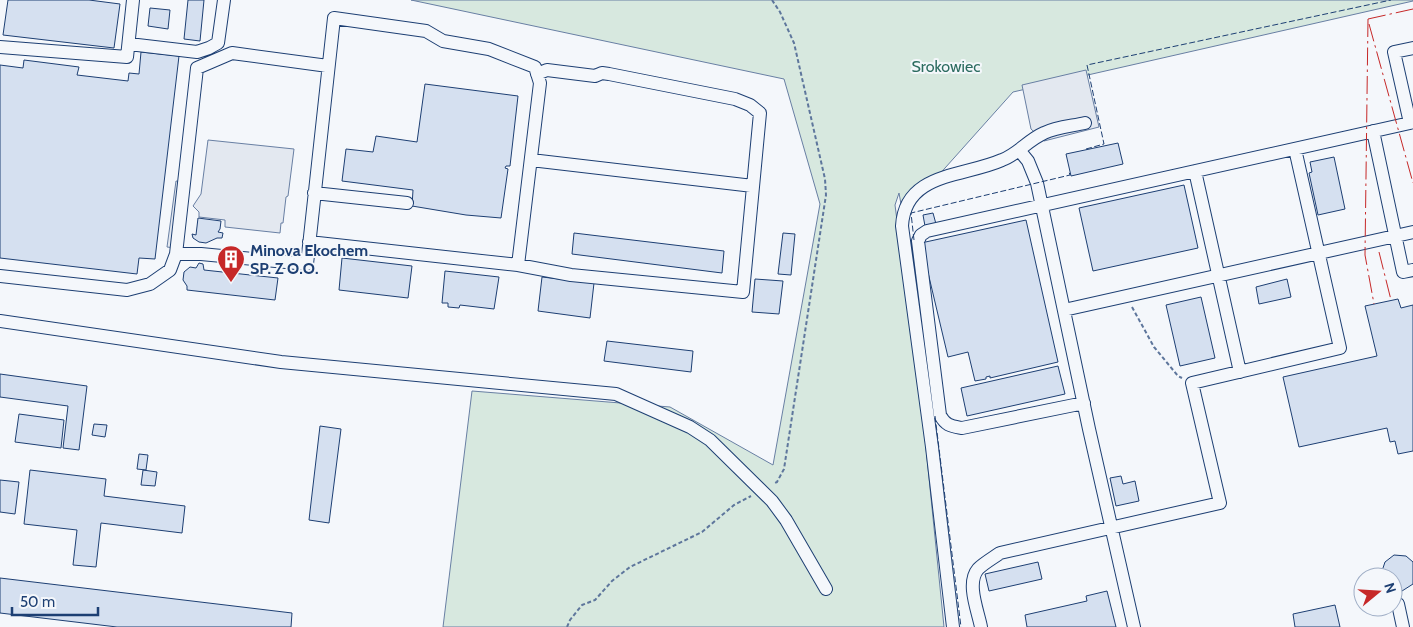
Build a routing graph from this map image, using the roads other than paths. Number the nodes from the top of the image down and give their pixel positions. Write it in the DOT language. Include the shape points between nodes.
graph roads {
  1 [pos="133,0"];
  2 [pos="224,0"];
  3 [pos="128,44"];
  4 [pos="0,47"];
  5 [pos="1413,48"];
  6 [pos="328,66"];
  7 [pos="538,74"];
  8 [pos="1084,122"];
  9 [pos="1373,131"];
  10 [pos="1295,149"];
  11 [pos="1019,150"];
  12 [pos="531,160"];
  13 [pos="1195,171"];
  14 [pos="753,186"];
  15 [pos="314,193"];
  16 [pos="407,203"];
  17 [pos="1042,206"];
  18 [pos="1413,232"];
  19 [pos="1396,236"];
  20 [pos="309,242"];
  21 [pos="1318,253"];
  22 [pos="176,254"];
  23 [pos="518,265"];
  24 [pos="1413,270"];
  25 [pos="0,276"];
  26 [pos="1218,276"];
  27 [pos="1064,310"];
  28 [pos="0,321"];
  29 [pos="1240,372"];
  30 [pos="1084,403"];
  31 [pos="1112,528"];
  32 [pos="826,589"];
  33 [pos="953,627"];
  34 [pos="981,627"];
  35 [pos="1134,627"];
  1 -- 3 [label="lane"];
  2 -- 3 [label="lane" via="218,43 210,48 197,52"];
  3 -- 4 [label="lane" via="127,57"];
  5 -- 9 [label="lane" via="1394,52 1410,123"];
  6 -- 7 [label="lane" via="334,18 426,31 443,41 489,49 535,67"];
  6 -- 15 [label="lane"];
  6 -- 22 [label="lane" via="232,53 196,68"];
  7 -- 12 [label="lane" via="540,83"];
  7 -- 14 [label="lane" via="547,70 595,76 609,74 750,105 760,113"];
  8 -- 11 [label="lane" via="1044,132"];
  9 -- 10 [label="lane"];
  9 -- 19 [label="lane"];
  10 -- 13 [label="lane"];
  10 -- 21 [label="lane"];
  11 -- 17 [label="lane" via="1028,161"];
  11 -- 33 [label="lane" via="984,168 938,178 915,194 906,204 903,215"];
  12 -- 14 [label="lane"];
  12 -- 23 [label="lane"];
  13 -- 17 [label="lane"];
  13 -- 26 [label="lane"];
  14 -- 23 [label="lane" via="743,292 571,275"];
  15 -- 16 [label="lane"];
  15 -- 20 [label="lane"];
  17 -- 27 [label="lane"];
  17 -- 30 [label="lane" via="927,231 918,241 940,415 944,423 962,428"];
  18 -- 19 [label="lane"];
  19 -- 21 [label="lane"];
  19 -- 24 [label="lane" via="1403,272"];
  20 -- 22 [label="lane" via="307,264"];
  20 -- 23 [label="lane"];
  21 -- 26 [label="lane"];
  21 -- 29 [label="lane" via="1340,348"];
  22 -- 25 [label="lane" via="170,270 150,284 127,290"];
  26 -- 27 [label="lane"];
  26 -- 29 [label="lane"];
  27 -- 30 [label="lane"];
  28 -- 32 [label="lane" via="281,362 616,394 710,440 772,501"];
  29 -- 31 [label="lane" via="1192,383 1220,503"];
  30 -- 31 [label="lane"];
  31 -- 34 [label="lane" via="1000,553 978,569 972,578"];
  31 -- 35 [label="lane"];
}
